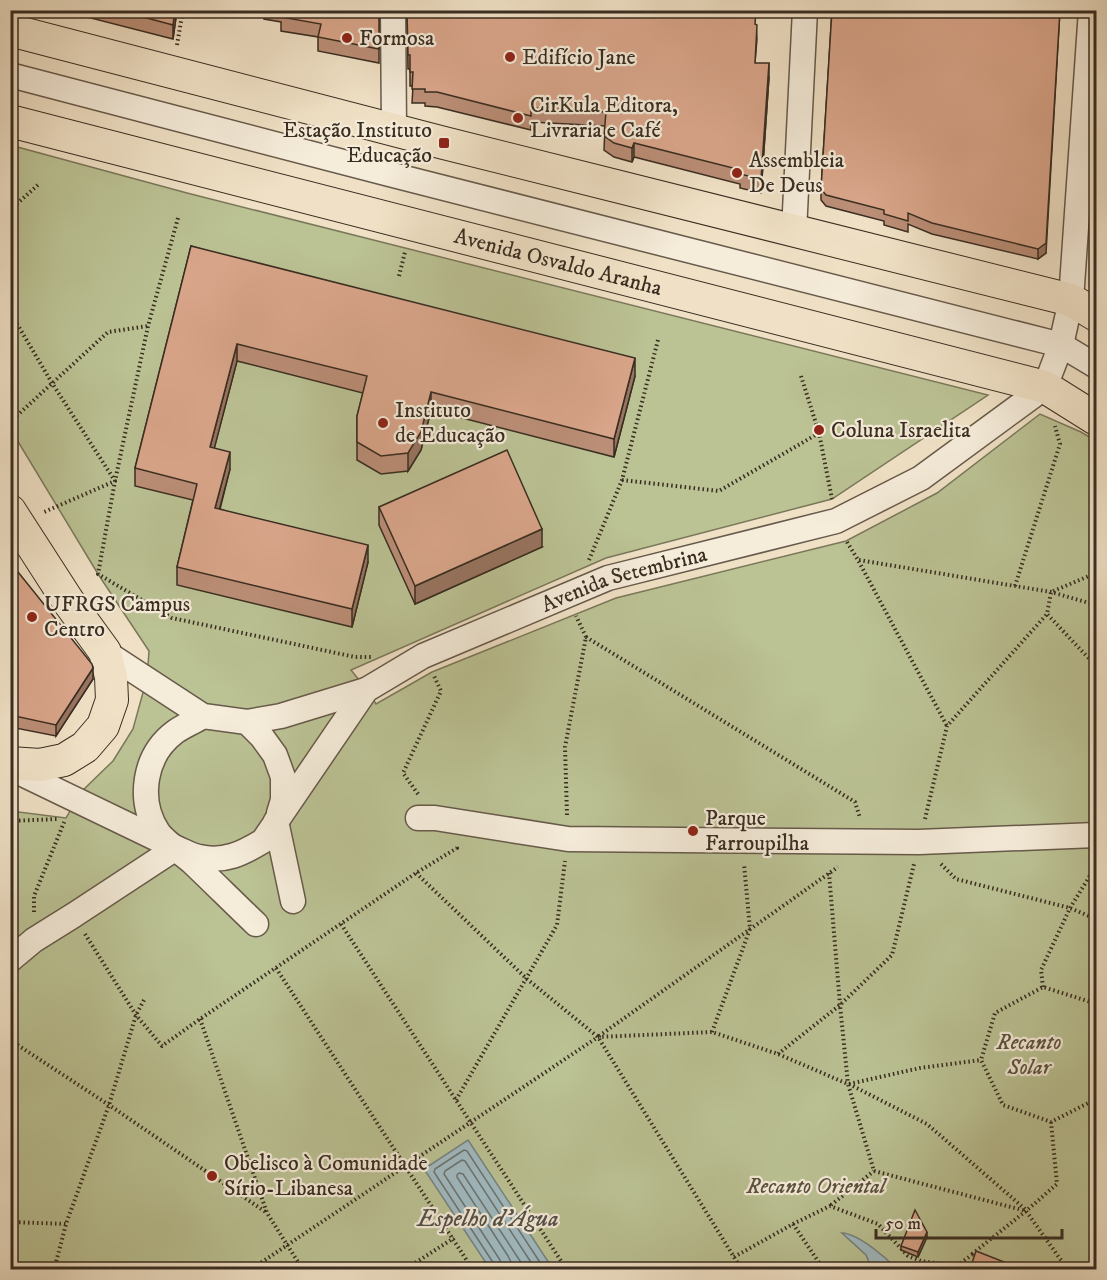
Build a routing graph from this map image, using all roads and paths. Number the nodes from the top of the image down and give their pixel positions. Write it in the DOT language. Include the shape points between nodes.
graph roads {
  1 [pos="183,10"];
  2 [pos="393,10"];
  3 [pos="806,10"];
  4 [pos="1091,10"];
  5 [pos="10,30"];
  6 [pos="178,40"];
  7 [pos="10,75"];
  8 [pos="10,121"];
  9 [pos="394,129"];
  10 [pos="40,183"];
  11 [pos="10,210"];
  12 [pos="178,218"];
  13 [pos="794,231"];
  14 [pos="1084,308"];
  15 [pos="10,312"];
  16 [pos="147,326"];
  17 [pos="658,340"];
  18 [pos="1061,345"];
  19 [pos="1096,366"];
  20 [pos="801,376"];
  21 [pos="52,383"];
  22 [pos="1045,387"];
  23 [pos="1096,419"];
  24 [pos="10,422"];
  25 [pos="819,433"];
  26 [pos="622,480"];
  27 [pos="115,481"];
  28 [pos="15,517"];
  29 [pos="836,521"];
  30 [pos="858,560"];
  31 [pos="1096,573"];
  32 [pos="1015,586"];
  33 [pos="1052,592"];
  34 [pos="568,594"];
  35 [pos="1096,605"];
  36 [pos="105,652"];
  37 [pos="423,656"];
  38 [pos="378,657"];
  39 [pos="1096,666"];
  40 [pos="366,690"];
  41 [pos="203,716"];
  42 [pos="247,722"];
  43 [pos="947,726"];
  44 [pos="10,763"];
  45 [pos="10,768"];
  46 [pos="427,818"];
  47 [pos="10,821"];
  48 [pos="276,821"];
  49 [pos="1096,835"];
  50 [pos="742,840"];
  51 [pos="919,842"];
  52 [pos="177,848"];
  53 [pos="1096,866"];
  54 [pos="416,873"];
  55 [pos="829,873"];
  56 [pos="293,901"];
  57 [pos="1070,908"];
  58 [pos="74,915"];
  59 [pos="1096,919"];
  60 [pos="256,924"];
  61 [pos="341,924"];
  62 [pos="34,940"];
  63 [pos="10,960"];
  64 [pos="276,968"];
  65 [pos="1042,987"];
  66 [pos="144,1000"];
  67 [pos="1096,1011"];
  68 [pos="136,1015"];
  69 [pos="200,1018"];
  70 [pos="712,1032"];
  71 [pos="598,1037"];
  72 [pos="10,1040"];
  73 [pos="981,1060"];
  74 [pos="848,1084"];
  75 [pos="1096,1099"];
  76 [pos="109,1105"];
  77 [pos="471,1122"];
  78 [pos="1052,1122"];
  79 [pos="406,1165"];
  80 [pos="874,1171"];
  81 [pos="830,1206"];
  82 [pos="1026,1211"];
  83 [pos="267,1213"];
  84 [pos="10,1222"];
  85 [pos="66,1224"];
  86 [pos="793,1224"];
  87 [pos="454,1238"];
  88 [pos="287,1245"];
  89 [pos="972,1254"];
  90 [pos="734,1257"];
  91 [pos="982,1257"];
  92 [pos="1096,1258"];
  93 [pos="993,1261"];
  94 [pos="958,1268"];
  95 [pos="54,1269"];
  96 [pos="250,1269"];
  97 [pos="303,1269"];
  98 [pos="404,1269"];
  99 [pos="474,1269"];
  100 [pos="567,1269"];
  101 [pos="742,1269"];
  102 [pos="824,1269"];
  103 [pos="1014,1269"];
  104 [pos="1021,1269"];
  105 [pos="1068,1269"];
  106 [pos="1081,1269"];
  1 -- 6 [label="path"];
  2 -- 9 [label="street"];
  3 -- 13 [label="street"];
  4 -- 14 [label="street"];
  5 -- 9 [label="main road"];
  7 -- 18 [label="street"];
  8 -- 22 [label="main road, Avenida Osvaldo Aranha"];
  9 -- 13 [label="main road"];
  10 -- 11 [label="path"];
  12 -- 16 [label="path"];
  13 -- 14 [label="main road"];
  14 -- 18 [label="street"];
  15 -- 21 [label="path"];
  16 -- 21 [label="path" via="108,332"];
  16 -- 27 [label="path"];
  17 -- 26 [label="path"];
  18 -- 19 [label="street"];
  18 -- 22 [label="street"];
  20 -- 25 [label="path"];
  21 -- 24 [label="path"];
  21 -- 27 [label="path"];
  22 -- 23 [label="main road, Avenida Osvaldo Aranha"];
  22 -- 29 [label="street, Avenida Setembrina" via="921,478"];
  22 -- 32 [label="path" via="1060,444"];
  25 -- 26 [label="path" via="718,491"];
  25 -- 29 [label="path"];
  26 -- 34 [label="path" via="586,567"];
  27 -- 28 [label="path"];
  27 -- 38 [label="path" via="98,574 172,618 355,657"];
  28 -- 36 [label="main road"];
  29 -- 30 [label="path"];
  29 -- 34 [label="street, Avenida Setembrina" via="608,578"];
  30 -- 32 [label="path"];
  30 -- 43 [label="path"];
  31 -- 33 [label="path"];
  32 -- 33 [label="path"];
  33 -- 35 [label="path"];
  33 -- 39 [label="path" via="1047,614"];
  34 -- 37 [label="street, Avenida Setembrina"];
  36 -- 41 [label="street"];
  36 -- 44 [label="main road" via="112,700 103,726 85,747 64,760 40,765"];
  37 -- 40 [label="street, Avenida Setembrina"];
  37 -- 46 [label="path" via="441,691 403,773"];
  40 -- 42 [label="street" via="281,716"];
  40 -- 48 [label="street, Avenida Setembrina"];
  41 -- 42 [label="street"];
  41 -- 52 [label="street, Avenida Setembrina" via="174,732 158,748 149,769 145,792 149,813 159,833"];
  42 -- 48 [label="street" via="275,755 283,777 283,800"];
  45 -- 52 [label="street, Avenida Setembrina"];
  46 -- 50 [label="street" via="568,838"];
  46 -- 54 [label="path" via="457,848"];
  47 -- 62 [label="path" via="66,818 34,896"];
  48 -- 52 [label="street, Avenida Setembrina" via="263,841 222,860 199,857"];
  48 -- 56 [label="street"];
  49 -- 51 [label="street"];
  50 -- 51 [label="street"];
  50 -- 70 [label="path" via="750,929"];
  51 -- 57 [label="path" via="956,879"];
  52 -- 58 [label="street"];
  52 -- 60 [label="street"];
  53 -- 57 [label="path"];
  54 -- 61 [label="path"];
  54 -- 71 [label="path" via="526,980"];
  55 -- 74 [label="path"];
  57 -- 59 [label="path"];
  57 -- 65 [label="path" via="1041,970"];
  58 -- 62 [label="street"];
  58 -- 68 [label="path"];
  61 -- 64 [label="path"];
  61 -- 77 [label="path"];
  62 -- 63 [label="street"];
  64 -- 69 [label="path"];
  64 -- 79 [label="path"];
  65 -- 67 [label="path" via="1094,1003"];
  65 -- 73 [label="path" via="995,1013"];
  66 -- 68 [label="path"];
  68 -- 69 [label="path" via="162,1046"];
  68 -- 76 [label="path"];
  69 -- 83 [label="path"];
  70 -- 71 [label="path"];
  70 -- 74 [label="path" via="778,1054"];
  71 -- 77 [label="path"];
  71 -- 90 [label="path"];
  72 -- 76 [label="path"];
  73 -- 74 [label="path"];
  73 -- 78 [label="path" via="1003,1105"];
  74 -- 80 [label="path"];
  74 -- 82 [label="path" via="927,1124"];
  75 -- 78 [label="path"];
  76 -- 83 [label="path"];
  76 -- 85 [label="path"];
  77 -- 79 [label="path"];
  77 -- 100 [label="path"];
  78 -- 82 [label="path" via="1057,1184"];
  79 -- 87 [label="path"];
  79 -- 88 [label="path"];
  80 -- 81 [label="path"];
  80 -- 82 [label="path"];
  81 -- 86 [label="path"];
  81 -- 94 [label="path" via="878,1224 908,1256"];
  82 -- 89 [label="path"];
  82 -- 105 [label="path"];
  83 -- 88 [label="path"];
  84 -- 85 [label="path"];
  85 -- 95 [label="path"];
  86 -- 90 [label="path"];
  86 -- 102 [label="path"];
  87 -- 98 [label="path"];
  87 -- 99 [label="path"];
  88 -- 96 [label="path"];
  88 -- 97 [label="path"];
  89 -- 91 [label="path"];
  89 -- 94 [label="path"];
  90 -- 101 [label="path"];
  92 -- 106 [label="path"];
  93 -- 103 [label="path"];
  103 -- 104 [label="path"];
}
